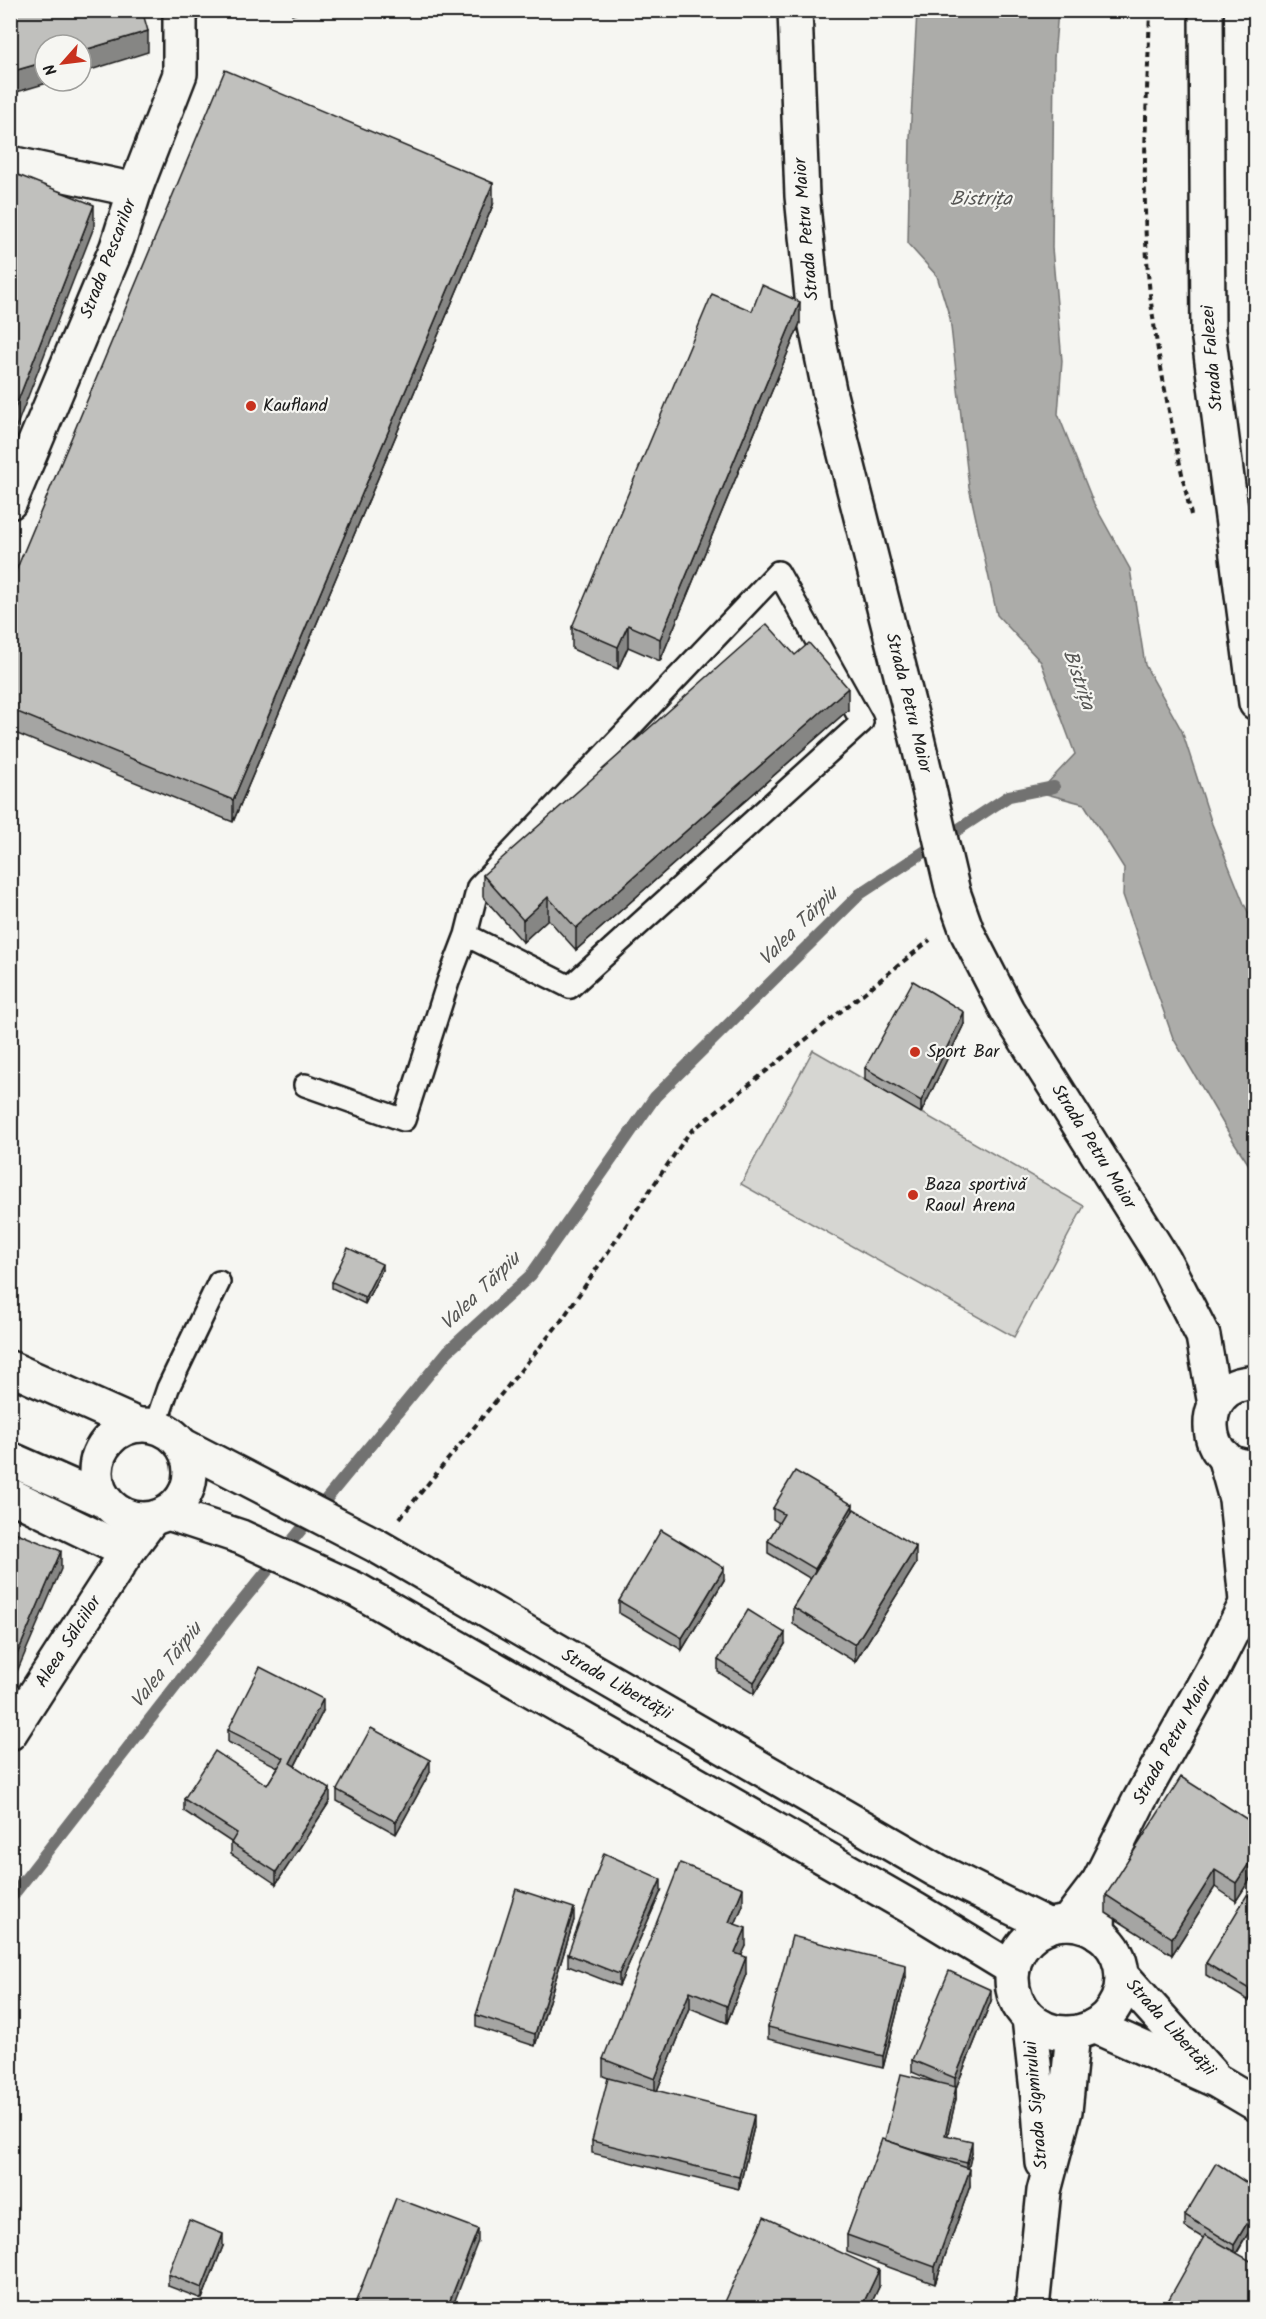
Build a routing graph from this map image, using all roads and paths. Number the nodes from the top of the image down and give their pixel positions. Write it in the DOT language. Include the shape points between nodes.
graph roads {
  1 [pos="180,10"];
  2 [pos="795,10"];
  3 [pos="1206,10"];
  4 [pos="10,163"];
  5 [pos="135,190"];
  6 [pos="10,502"];
  7 [pos="1256,703"];
  8 [pos="939,933"];
  9 [pos="466,935"];
  10 [pos="305,1085"];
  11 [pos="219,1282"];
  12 [pos="1203,1336"];
  13 [pos="10,1368"];
  14 [pos="1252,1383"];
  15 [pos="1215,1405"];
  16 [pos="146,1425"];
  17 [pos="182,1446"];
  18 [pos="1224,1456"];
  19 [pos="10,1459"];
  20 [pos="1256,1467"];
  21 [pos="10,1496"];
  22 [pos="105,1501"];
  23 [pos="159,1516"];
  24 [pos="377,1546"];
  25 [pos="127,1552"];
  26 [pos="1251,1592"];
  27 [pos="10,1733"];
  28 [pos="1099,1881"];
  29 [pos="1058,1924"];
  30 [pos="1098,1933"];
  31 [pos="1013,1969"];
  32 [pos="1122,1975"];
  33 [pos="1029,2018"];
  34 [pos="1084,2030"];
  35 [pos="1217,2081"];
  36 [pos="1256,2104"];
  37 [pos="1044,2191"];
  38 [pos="1032,2308"];
  1 -- 5 [label="street, Strada Pescarilor" via="180,74"];
  2 -- 12 [label="street, Strada Petru Maior" via="802,196 814,316 953,892 968,934 1001,1000 1164,1260"];
  3 -- 7 [label="street, Strada Falezei" via="1208,331"];
  4 -- 5 [label="street"];
  5 -- 6 [label="street, Strada Pescarilor" via="117,247"];
  8 -- 24 [label="path" via="689,1132 561,1321"];
  9 -- 9 [label="lane" via="478,887 778,572 862,722 570,987"];
  9 -- 10 [label="lane" via="404,1120"];
  11 -- 16 [label="lane"];
  12 -- 14 [label="street, Strada Petru Maior"];
  12 -- 15 [label="street, Strada Petru Maior"];
  13 -- 16 [label="street"];
  14 -- 15 [label="street" via="1235,1387"];
  15 -- 18 [label="street, Strada Petru Maior" via="1210,1432"];
  16 -- 17 [label="street" via="170,1433"];
  16 -- 22 [label="street" via="122,1430 108,1439 99,1453 95,1470 97,1486"];
  17 -- 23 [label="street" via="190,1465 189,1485 181,1501"];
  17 -- 24 [label="street, Strada Libertății"];
  18 -- 20 [label="street" via="1235,1463"];
  18 -- 26 [label="street, Strada Petru Maior" via="1236,1499"];
  19 -- 22 [label="street"];
  21 -- 25 [label="street"];
  22 -- 23 [label="street" via="117,1513 134,1520"];
  23 -- 25 [label="street, Aleea Sălciilor"];
  23 -- 31 [label="street" via="242,1537 357,1590"];
  24 -- 29 [label="street, Strada Libertății" via="938,1871"];
  25 -- 27 [label="street, Aleea Sălciilor"];
  26 -- 28 [label="street, Strada Petru Maior"];
  28 -- 29 [label="street, Strada Petru Maior"];
  28 -- 30 [label="street, Strada Petru Maior"];
  29 -- 30 [label="street" via="1084,1926"];
  29 -- 31 [label="street, Strada Sigmirului" via="1036,1932 1025,1942"];
  30 -- 32 [label="street" via="1119,1959"];
  31 -- 33 [label="street, Strada Sigmirului" via="1012,1987"];
  32 -- 34 [label="street" via="1121,1990 1107,2017"];
  32 -- 35 [label="street, Strada Libertății"];
  33 -- 34 [label="street, Strada Sigmirului" via="1058,2032"];
  33 -- 37 [label="street, Strada Sigmirului" via="1040,2109"];
  34 -- 35 [label="street, Strada Libertății"];
  34 -- 37 [label="street, Strada Sigmirului"];
  35 -- 36 [label="street, Strada Libertății"];
  37 -- 38 [label="street, Strada Sigmirului"];
}
